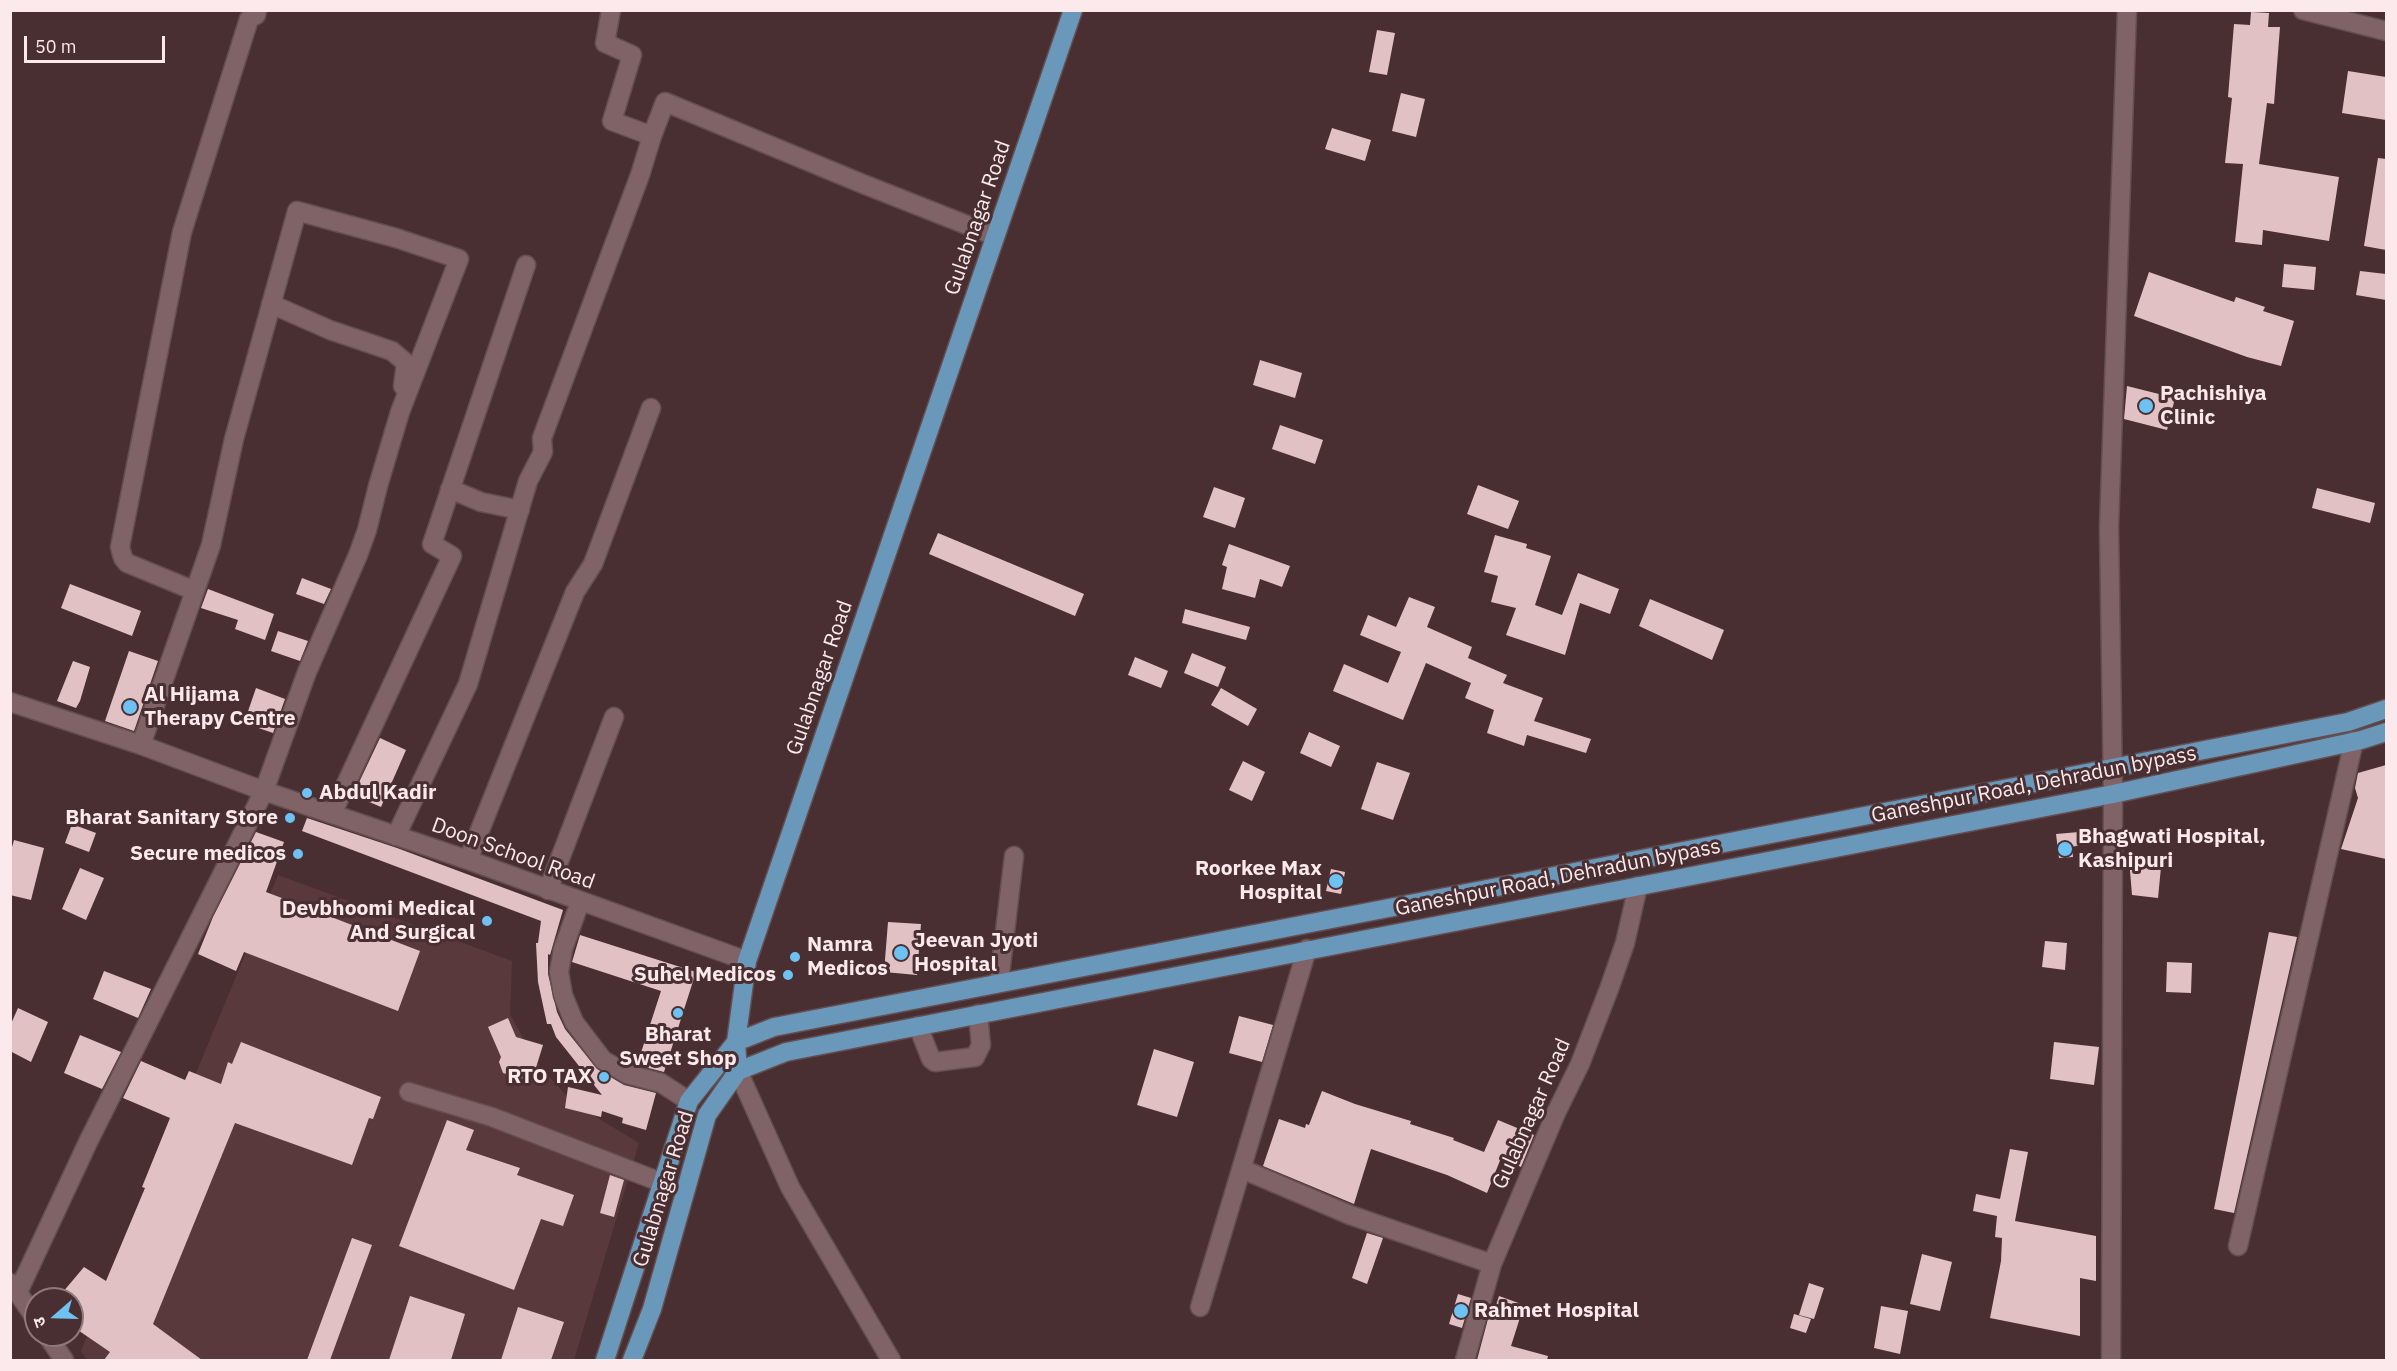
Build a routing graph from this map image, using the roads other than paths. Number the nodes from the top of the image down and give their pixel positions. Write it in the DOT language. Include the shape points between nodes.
graph roads {
  1 [pos="257,10"];
  2 [pos="611,10"];
  3 [pos="1073,10"];
  4 [pos="2127,10"];
  5 [pos="2303,10"];
  6 [pos="2386,30"];
  7 [pos="652,136"];
  8 [pos="995,236"];
  9 [pos="526,265"];
  10 [pos="271,304"];
  11 [pos="651,408"];
  12 [pos="400,412"];
  13 [pos="450,489"];
  14 [pos="520,510"];
  15 [pos="195,591"];
  16 [pos="10,702"];
  17 [pos="2386,709"];
  18 [pos="614,717"];
  19 [pos="2386,732"];
  20 [pos="2354,741"];
  21 [pos="141,745"];
  22 [pos="2112,768"];
  23 [pos="264,791"];
  24 [pos="2113,794"];
  25 [pos="332,814"];
  26 [pos="396,836"];
  27 [pos="1014,856"];
  28 [pos="468,860"];
  29 [pos="1638,886"];
  30 [pos="548,890"];
  31 [pos="580,902"];
  32 [pos="1307,949"];
  33 [pos="747,961"];
  34 [pos="999,982"];
  35 [pos="978,1014"];
  36 [pos="918,1026"];
  37 [pos="736,1042"];
  38 [pos="738,1071"];
  39 [pos="409,1092"];
  40 [pos="689,1101"];
  41 [pos="1242,1169"];
  42 [pos="663,1183"];
  43 [pos="2238,1246"];
  44 [pos="1492,1264"];
  45 [pos="14,1287"];
  46 [pos="24,1302"];
  47 [pos="1200,1307"];
  48 [pos="55,1347"];
  49 [pos="64,1360"];
  50 [pos="605,1360"];
  51 [pos="632,1360"];
  52 [pos="891,1360"];
  53 [pos="1465,1360"];
  54 [pos="2111,1360"];
  1 -- 15 [label="street" via="249,19 182,232 120,547 128,563"];
  2 -- 7 [label="street" via="605,43 632,55 612,121"];
  3 -- 8 [label="main road, Gulabnagar Road"];
  4 -- 22 [label="street" via="2109,527"];
  5 -- 6 [label="street"];
  7 -- 8 [label="street" via="665,102"];
  7 -- 14 [label="street" via="542,438 543,452 528,481"];
  8 -- 33 [label="main road, Gulabnagar Road"];
  9 -- 13 [label="street"];
  10 -- 12 [label="street" via="392,351 406,363"];
  10 -- 12 [label="street" via="297,212 459,259"];
  10 -- 15 [label="street" via="234,439 212,545"];
  11 -- 28 [label="street" via="592,564 575,592"];
  12 -- 23 [label="street" via="367,530 307,672"];
  13 -- 14 [label="street" via="481,502"];
  13 -- 25 [label="street" via="432,544 452,556"];
  14 -- 26 [label="street" via="468,684"];
  15 -- 21 [label="street"];
  16 -- 21 [label="street, Doon School Road"];
  17 -- 22 [label="main road" via="2348,722"];
  18 -- 30 [label="street"];
  19 -- 20 [label="main road, Ganeshpur Road, Dehradun bypass"];
  20 -- 24 [label="main road, Ganeshpur Road, Dehradun bypass"];
  20 -- 43 [label="street"];
  21 -- 23 [label="street, Doon School Road"];
  22 -- 24 [label="street"];
  22 -- 34 [label="main road"];
  23 -- 25 [label="street, Doon School Road"];
  23 -- 45 [label="street"];
  24 -- 29 [label="main road, Ganeshpur Road, Dehradun bypass"];
  24 -- 54 [label="street"];
  25 -- 26 [label="street, Doon School Road"];
  26 -- 28 [label="street, Doon School Road"];
  27 -- 34 [label="street"];
  28 -- 30 [label="street, Doon School Road"];
  29 -- 32 [label="main road, Ganeshpur Road, Dehradun bypass"];
  29 -- 44 [label="street, Gulabnagar Road" via="1609,989"];
  30 -- 31 [label="street, Doon School Road"];
  31 -- 33 [label="street, Doon School Road"];
  31 -- 40 [label="street" via="559,972 574,1022 603,1060 627,1074 660,1083"];
  32 -- 35 [label="main road, Ganeshpur Road, Dehradun bypass"];
  32 -- 41 [label="street"];
  33 -- 37 [label="main road, Gulabnagar Road"];
  34 -- 37 [label="main road" via="774,1027"];
  35 -- 36 [label="main road, Ganeshpur Road, Dehradun bypass"];
  35 -- 36 [label="street" via="979,1053 961,1060 931,1059"];
  36 -- 38 [label="main road, Ganeshpur Road, Dehradun bypass" via="786,1052"];
  37 -- 38 [label="main road, Gulabnagar Road"];
  37 -- 40 [label="main road"];
  38 -- 51 [label="main road, Gulabnagar Road" via="707,1115 652,1309"];
  38 -- 52 [label="street" via="790,1187"];
  39 -- 42 [label="street" via="492,1117"];
  40 -- 42 [label="main road"];
  41 -- 44 [label="street" via="1350,1215"];
  41 -- 47 [label="street"];
  42 -- 50 [label="main road"];
  44 -- 53 [label="street, Gulabnagar Road"];
  45 -- 46 [label="street"];
  48 -- 49 [label="street"];
}
